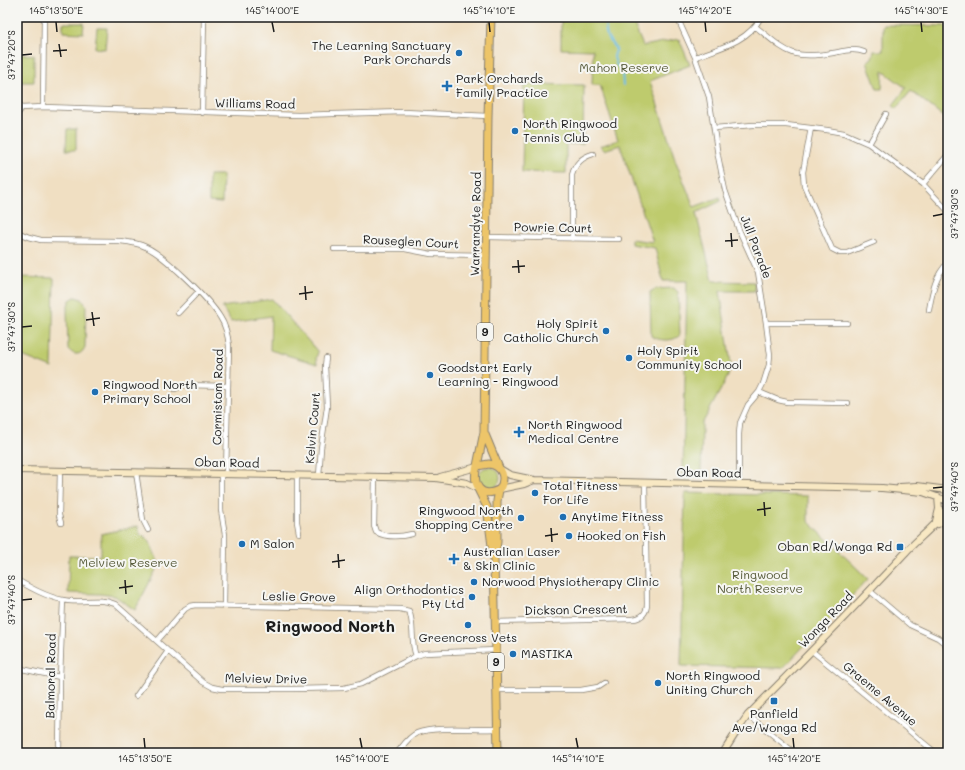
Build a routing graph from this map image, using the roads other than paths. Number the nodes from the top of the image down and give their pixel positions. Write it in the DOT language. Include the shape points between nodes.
graph roads {
  1 [pos="44,17"];
  2 [pos="204,17"];
  3 [pos="491,17"];
  4 [pos="677,17"];
  5 [pos="761,17"];
  6 [pos="756,27"];
  7 [pos="864,52"];
  8 [pos="696,57"];
  9 [pos="17,102"];
  10 [pos="43,107"];
  11 [pos="21,108"];
  12 [pos="17,113"];
  13 [pos="202,113"];
  14 [pos="886,114"];
  15 [pos="488,116"];
  16 [pos="714,128"];
  17 [pos="811,128"];
  18 [pos="869,144"];
  19 [pos="593,154"];
  20 [pos="947,156"];
  21 [pos="923,184"];
  22 [pos="948,211"];
  23 [pos="17,232"];
  24 [pos="488,237"];
  25 [pos="572,238"];
  26 [pos="619,239"];
  27 [pos="874,242"];
  28 [pos="334,249"];
  29 [pos="487,255"];
  30 [pos="948,263"];
  31 [pos="198,292"];
  32 [pos="929,310"];
  33 [pos="178,313"];
  34 [pos="766,322"];
  35 [pos="847,323"];
  36 [pos="326,358"];
  37 [pos="228,386"];
  38 [pos="175,389"];
  39 [pos="759,392"];
  40 [pos="848,403"];
  41 [pos="484,432"];
  42 [pos="477,467"];
  43 [pos="500,468"];
  44 [pos="17,470"];
  45 [pos="60,471"];
  46 [pos="136,472"];
  47 [pos="223,474"];
  48 [pos="297,476"];
  49 [pos="319,476"];
  50 [pos="375,477"];
  51 [pos="436,478"];
  52 [pos="534,480"];
  53 [pos="645,483"];
  54 [pos="739,485"];
  55 [pos="478,488"];
  56 [pos="882,488"];
  57 [pos="499,489"];
  58 [pos="948,490"];
  59 [pos="938,497"];
  60 [pos="948,501"];
  61 [pos="948,506"];
  62 [pos="948,517"];
  63 [pos="61,523"];
  64 [pos="932,527"];
  65 [pos="148,530"];
  66 [pos="299,533"];
  67 [pos="412,534"];
  68 [pos="494,558"];
  69 [pos="17,580"];
  70 [pos="870,591"];
  71 [pos="63,600"];
  72 [pos="224,606"];
  73 [pos="495,622"];
  74 [pos="158,641"];
  75 [pos="948,646"];
  76 [pos="496,650"];
  77 [pos="168,651"];
  78 [pos="812,651"];
  79 [pos="416,656"];
  80 [pos="17,668"];
  81 [pos="60,677"];
  82 [pos="604,683"];
  83 [pos="496,690"];
  84 [pos="136,696"];
  85 [pos="748,715"];
  86 [pos="497,729"];
  87 [pos="59,753"];
  88 [pos="397,753"];
  89 [pos="498,753"];
  90 [pos="723,753"];
  91 [pos="795,753"];
  92 [pos="936,753"];
  1 -- 10 [label="street"];
  2 -- 13 [label="street"];
  3 -- 15 [label="main road, Warrandyte Road / 9"];
  4 -- 8 [label="street, Jull Parade"];
  5 -- 6 [label="street"];
  6 -- 7 [label="street" via="785,51 796,55 810,57 850,50"];
  6 -- 8 [label="street" via="739,41"];
  8 -- 16 [label="street, Jull Parade" via="709,97"];
  9 -- 11 [label="street"];
  10 -- 11 [label="street, Williams Road"];
  10 -- 13 [label="street, Williams Road"];
  11 -- 12 [label="street"];
  13 -- 15 [label="street, Williams Road" via="298,115 404,112"];
  14 -- 18 [label="street"];
  15 -- 24 [label="main road, Warrandyte Road / 9"];
  16 -- 17 [label="street" via="753,125"];
  16 -- 34 [label="street, Jull Parade" via="725,190 758,272"];
  17 -- 18 [label="street" via="844,133"];
  17 -- 27 [label="street" via="803,172 804,185 832,249 840,254 847,253"];
  18 -- 21 [label="street"];
  19 -- 25 [label="street" via="574,167 572,175"];
  20 -- 21 [label="street"];
  21 -- 22 [label="street"];
  23 -- 31 [label="street, Cormistom Road" via="40,240 131,242 146,246 165,259"];
  24 -- 25 [label="street, Powrie Court"];
  24 -- 29 [label="main road, Warrandyte Road / 9"];
  25 -- 26 [label="street, Powrie Court"];
  28 -- 29 [label="street, Rouseglen Court" via="405,249 431,254"];
  29 -- 41 [label="main road, Warrandyte Road / 9"];
  30 -- 32 [label="street" via="938,275"];
  31 -- 33 [label="street"];
  31 -- 37 [label="street, Cormistom Road" via="214,308 225,326 229,346"];
  34 -- 35 [label="street"];
  34 -- 39 [label="street, Jull Parade" via="769,360"];
  36 -- 49 [label="street, Kelvin Court" via="327,407"];
  37 -- 38 [label="street" via="184,385"];
  37 -- 47 [label="street, Cormistom Road"];
  39 -- 40 [label="street" via="787,402"];
  39 -- 54 [label="street, Jull Parade" via="748,405 740,423"];
  41 -- 42 [label="main road, Warrandyte Road / 9"];
  41 -- 43 [label="main road, Warrandyte Road / 9"];
  42 -- 43 [label="main road" via="489,464"];
  42 -- 51 [label="main road, Oban Road"];
  42 -- 55 [label="main road, 9" via="475,480"];
  43 -- 52 [label="main road, Oban Road" via="510,475"];
  43 -- 57 [label="main road, 9" via="504,479"];
  44 -- 45 [label="main road, Oban Road"];
  45 -- 46 [label="main road, Oban Road"];
  45 -- 63 [label="street"];
  46 -- 47 [label="main road, Oban Road"];
  46 -- 65 [label="street" via="143,520"];
  47 -- 48 [label="main road, Oban Road"];
  47 -- 72 [label="street, Cormistom Road" via="221,510 225,535"];
  48 -- 49 [label="main road, Oban Road"];
  48 -- 66 [label="street"];
  49 -- 50 [label="main road, Oban Road"];
  50 -- 51 [label="main road, Oban Road"];
  50 -- 67 [label="street" via="376,532 401,537"];
  51 -- 55 [label="main road, Oban Road" via="467,483"];
  52 -- 53 [label="main road, Oban Road"];
  52 -- 57 [label="main road, Oban Road"];
  53 -- 54 [label="main road, Oban Road"];
  53 -- 73 [label="street, Dickson Crescent" via="647,608 642,616 633,619"];
  54 -- 56 [label="main road, Oban Road"];
  55 -- 57 [label="main road" via="486,492"];
  55 -- 68 [label="main road, 9" via="487,508"];
  56 -- 58 [label="main road, Oban Road" via="917,486"];
  56 -- 59 [label="main road, Oban Road" via="916,491"];
  57 -- 68 [label="main road, 9"];
  59 -- 60 [label="main road, Oban Road"];
  59 -- 64 [label="main road" via="939,509"];
  61 -- 64 [label="main road, Wonga Road"];
  62 -- 64 [label="main road"];
  64 -- 70 [label="main road, Wonga Road"];
  68 -- 73 [label="main road, 9"];
  69 -- 71 [label="street, Melview Drive"];
  70 -- 75 [label="street" via="910,625 938,638"];
  70 -- 78 [label="main road, Wonga Road"];
  71 -- 74 [label="street, Melview Drive" via="105,601 115,604"];
  71 -- 81 [label="street, Balmoral Road"];
  72 -- 74 [label="street, Leslie Grove" via="190,606"];
  72 -- 79 [label="street, Leslie Grove" via="409,611"];
  73 -- 76 [label="main road, 9"];
  74 -- 77 [label="street, Melview Drive"];
  76 -- 79 [label="street, Melview Drive" via="425,653"];
  76 -- 83 [label="main road, 9"];
  77 -- 79 [label="street, Melview Drive" via="203,682 222,689 344,688 361,684"];
  77 -- 84 [label="street"];
  78 -- 85 [label="main road, Wonga Road"];
  78 -- 92 [label="street, Graeme Avenue"];
  80 -- 81 [label="street"];
  81 -- 87 [label="street, Balmoral Road"];
  82 -- 83 [label="street" via="582,690"];
  83 -- 86 [label="main road, 9"];
  85 -- 90 [label="main road, Wonga Road"];
  85 -- 91 [label="street"];
  86 -- 88 [label="street" via="428,730 415,734"];
  86 -- 89 [label="main road, 9"];
}
